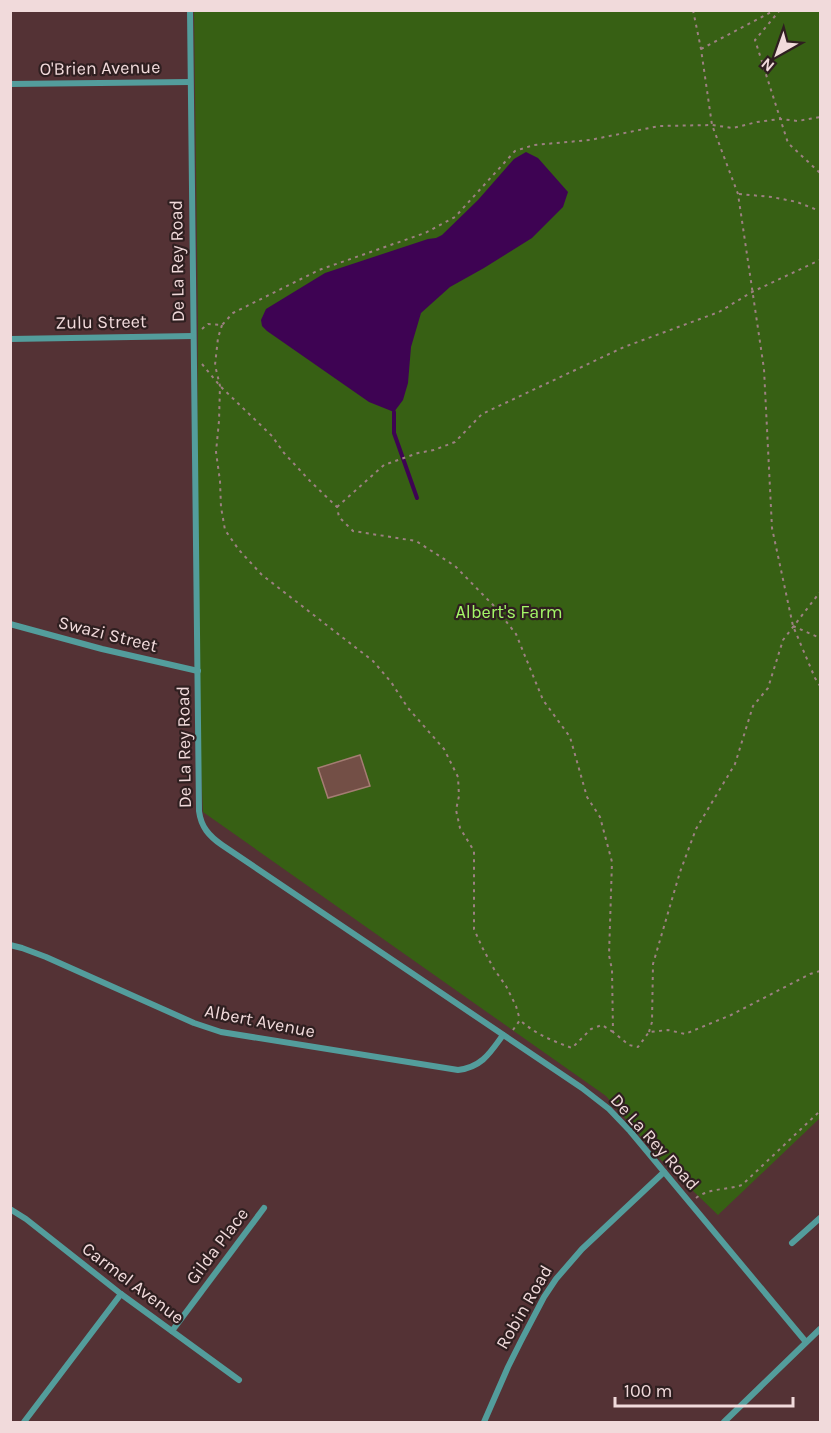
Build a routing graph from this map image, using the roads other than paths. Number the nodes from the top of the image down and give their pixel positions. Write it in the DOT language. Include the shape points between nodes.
graph roads {
  1 [pos="190,10"];
  2 [pos="190,82"];
  3 [pos="10,84"];
  4 [pos="193,336"];
  5 [pos="10,339"];
  6 [pos="10,624"];
  7 [pos="198,671"];
  8 [pos="10,945"];
  9 [pos="503,1035"];
  10 [pos="664,1172"];
  11 [pos="264,1208"];
  12 [pos="10,1209"];
  13 [pos="820,1218"];
  14 [pos="792,1244"];
  15 [pos="121,1294"];
  16 [pos="820,1329"];
  17 [pos="172,1331"];
  18 [pos="806,1342"];
  19 [pos="239,1380"];
  20 [pos="24,1422"];
  21 [pos="484,1422"];
  22 [pos="724,1422"];
  1 -- 2 [label="street, De La Rey Road"];
  2 -- 3 [label="street, O'Brien Avenue"];
  2 -- 4 [label="street, De La Rey Road"];
  4 -- 5 [label="street, Zulu Street"];
  4 -- 7 [label="street, De La Rey Road"];
  6 -- 7 [label="street, Swazi Street"];
  7 -- 9 [label="street, De La Rey Road" via="199,811 207,832"];
  8 -- 9 [label="street, Albert Avenue" via="221,1032 458,1070 482,1061"];
  9 -- 10 [label="street, De La Rey Road" via="609,1109"];
  10 -- 18 [label="street, De La Rey Road"];
  10 -- 21 [label="street, Robin Road" via="582,1249 556,1279 512,1358"];
  11 -- 17 [label="street, Gilda Place"];
  12 -- 15 [label="street, Carmel Avenue"];
  13 -- 14 [label="street"];
  15 -- 17 [label="street, Carmel Avenue"];
  15 -- 20 [label="street"];
  16 -- 18 [label="street"];
  17 -- 19 [label="street, Carmel Avenue"];
  18 -- 22 [label="street"];
}
